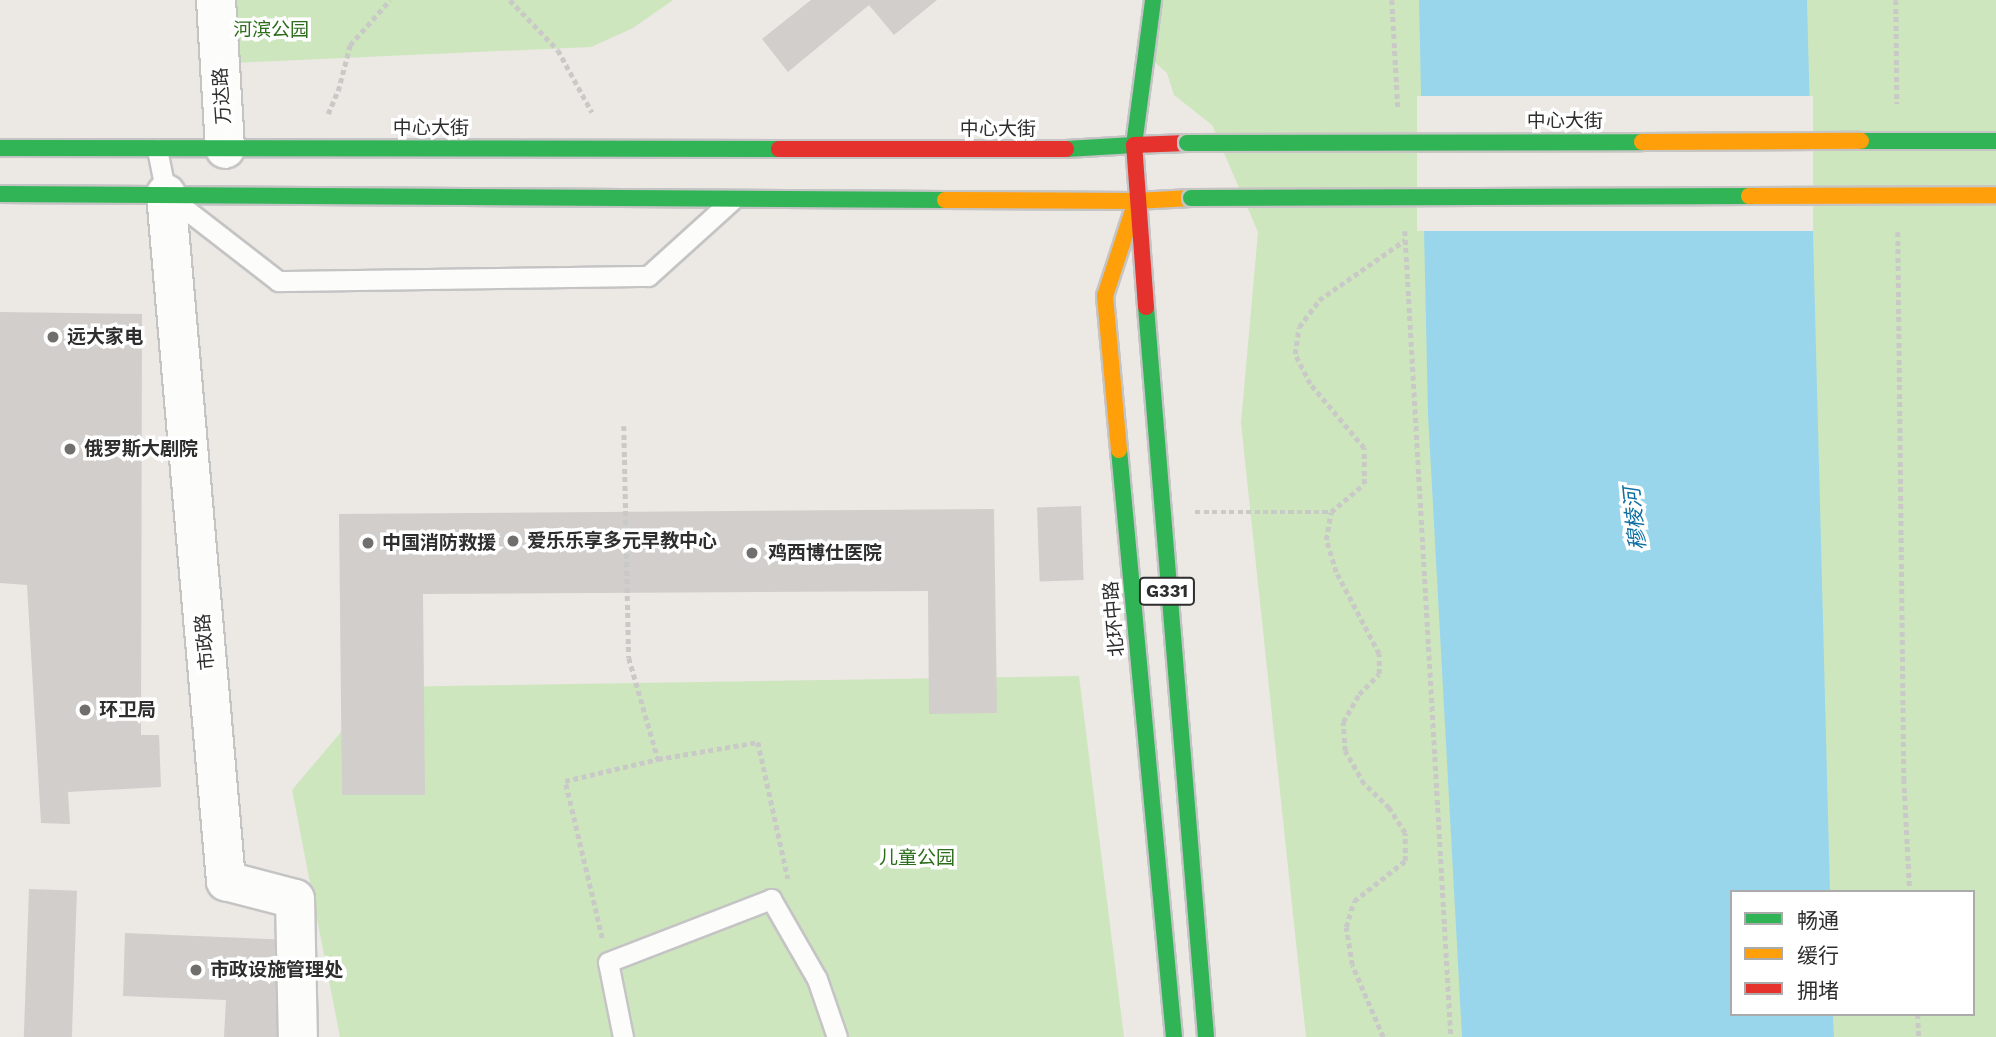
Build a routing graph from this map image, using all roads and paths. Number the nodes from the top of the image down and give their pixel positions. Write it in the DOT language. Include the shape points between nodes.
graph roads {
  1 [pos="216,0"];
  2 [pos="390,0"];
  3 [pos="510,0"];
  4 [pos="1153,0"];
  5 [pos="1392,0"];
  6 [pos="1896,0"];
  7 [pos="1897,111"];
  8 [pos="1399,120"];
  9 [pos="1996,141"];
  10 [pos="1134,145"];
  11 [pos="0,148"];
  12 [pos="157,149"];
  13 [pos="225,149"];
  14 [pos="311,149"];
  15 [pos="612,149"];
  16 [pos="0,194"];
  17 [pos="166,194"];
  18 [pos="1996,195"];
  19 [pos="734,198"];
  20 [pos="1136,201"];
  21 [pos="1898,223"];
  22 [pos="1405,226"];
  23 [pos="1405,239"];
  24 [pos="624,426"];
  25 [pos="1160,512"];
  26 [pos="1331,512"];
  27 [pos="658,759"];
  28 [pos="1910,890"];
  29 [pos="772,901"];
  30 [pos="608,962"];
  31 [pos="1917,1016"];
  32 [pos="298,1037"];
  33 [pos="623,1037"];
  34 [pos="837,1037"];
  35 [pos="1174,1037"];
  36 [pos="1206,1037"];
  37 [pos="1383,1037"];
  38 [pos="1450,1037"];
  39 [pos="1919,1037"];
  1 -- 13 [label="street, 万达路"];
  2 -- 14 [label="path" via="350,44 338,91"];
  3 -- 15 [label="path" via="558,50"];
  4 -- 10 [label="main road, 北环中路"];
  5 -- 8 [label="path"];
  6 -- 7 [label="path"];
  9 -- 10 [label="main road, 中心大街, bridge"];
  10 -- 15 [label="main road, 中心大街" via="1057,150"];
  10 -- 20 [label="main road, 北环中路 / G331"];
  11 -- 12 [label="main road, 中心大街"];
  12 -- 13 [label="main road, 中心大街"];
  12 -- 17 [label="lane"];
  13 -- 14 [label="main road, 中心大街"];
  14 -- 15 [label="main road, 中心大街"];
  16 -- 17 [label="main road"];
  17 -- 19 [label="main road"];
  17 -- 19 [label="lane" via="278,281 648,276"];
  17 -- 32 [label="street, 市政路" via="226,881 295,900"];
  18 -- 20 [label="main road, bridge"];
  19 -- 20 [label="main road"];
  20 -- 25 [label="main road, 北环中路 / G331"];
  20 -- 35 [label="main road, 北环中路 / G331" via="1105,296"];
  21 -- 28 [label="path" via="1904,779"];
  22 -- 23 [label="path"];
  23 -- 26 [label="path" via="1319,300 1299,327 1296,354 1310,384 1364,448 1364,484"];
  23 -- 38 [label="path"];
  24 -- 27 [label="path" via="629,658"];
  25 -- 26 [label="path"];
  25 -- 36 [label="main road, 北环中路 / G331"];
  26 -- 37 [label="path" via="1326,540 1336,572 1379,654 1379,674 1359,694 1343,722 1345,751 1364,784 1389,808 1405,833 1405,861 1354,901 1346,927 1352,965"];
  27 -- 29 [label="path" via="758,742 789,879"];
  27 -- 30 [label="path" via="565,781"];
  29 -- 30 [label="lane"];
  29 -- 34 [label="lane" via="817,979"];
  30 -- 33 [label="lane"];
  31 -- 39 [label="path"];
}
